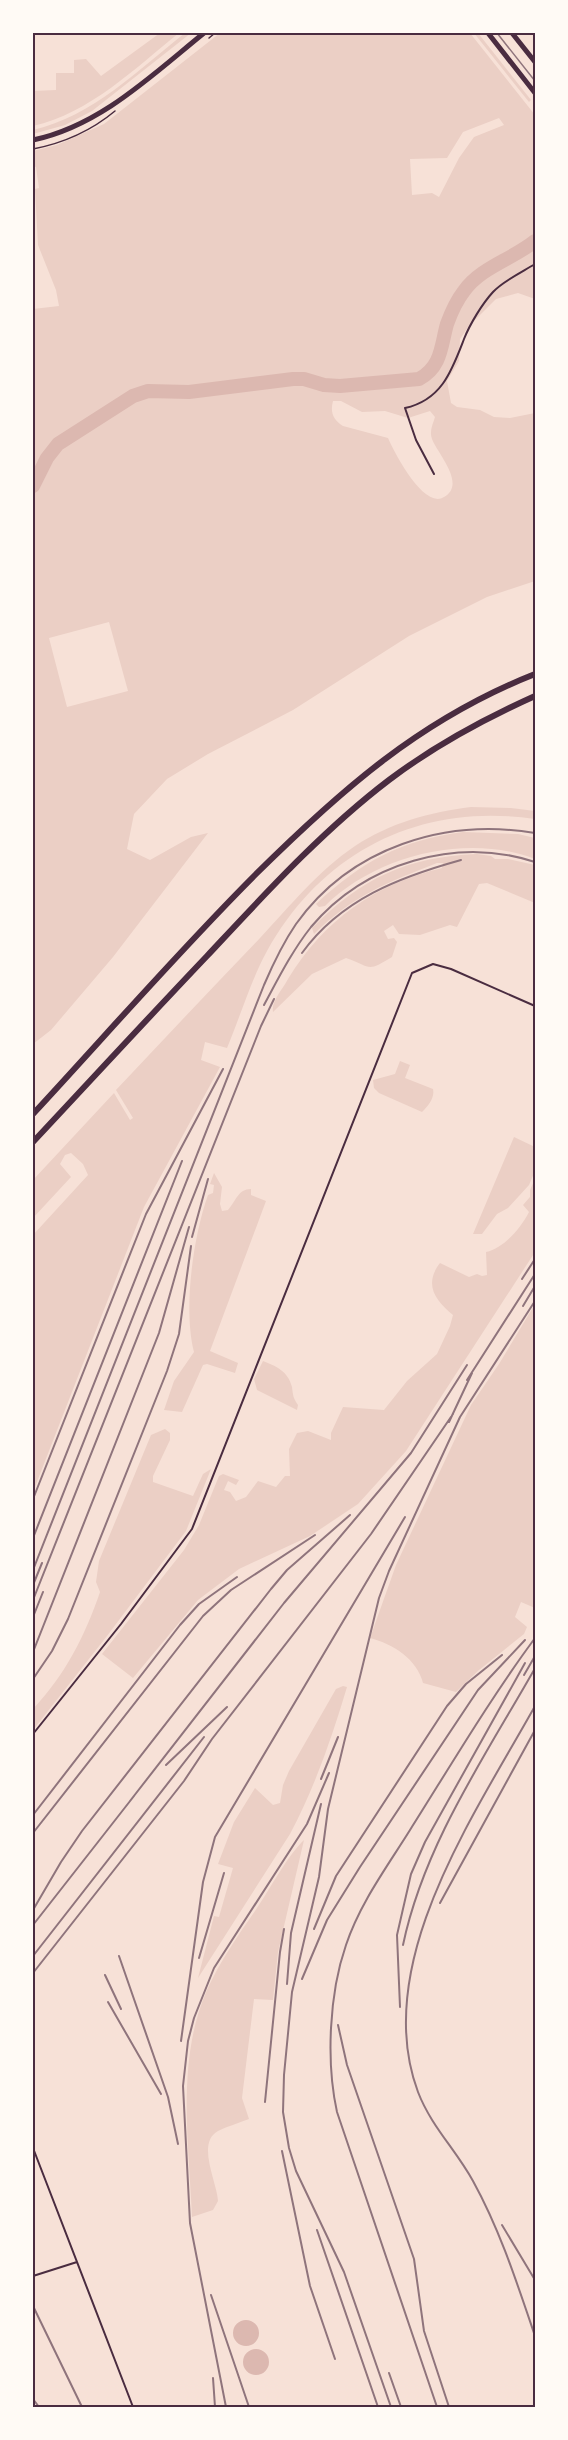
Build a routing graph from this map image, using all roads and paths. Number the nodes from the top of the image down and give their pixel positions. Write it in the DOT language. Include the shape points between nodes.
graph roads {
  1 [pos="204,33"];
  2 [pos="488,33"];
  3 [pos="512,33"];
  4 [pos="535,62"];
  5 [pos="535,93"];
  6 [pos="33,140"];
  7 [pos="535,264"];
  8 [pos="434,474"];
  9 [pos="535,674"];
  10 [pos="535,696"];
  11 [pos="525,701"];
  12 [pos="535,703"];
  13 [pos="535,1006"];
  14 [pos="33,1114"];
  15 [pos="33,1142"];
  16 [pos="33,1734"];
  17 [pos="33,2148"];
  18 [pos="77,2262"];
  19 [pos="33,2276"];
  20 [pos="133,2407"];
  1 -- 6 [label="street" via="99,115 67,131"];
  2 -- 5 [label="street"];
  3 -- 4 [label="street"];
  7 -- 8 [label="lane" via="494,291 436,394 405,408"];
  9 -- 14 [label="main road" via="430,728 336,796 170,962"];
  10 -- 11 [label="main road"];
  11 -- 12 [label="main road"];
  11 -- 15 [label="main road" via="436,748 340,821 248,912"];
  13 -- 16 [label="lane" via="433,964 412,973 192,1529"];
  17 -- 18 [label="lane"];
  18 -- 19 [label="lane"];
  18 -- 20 [label="lane"];
}
